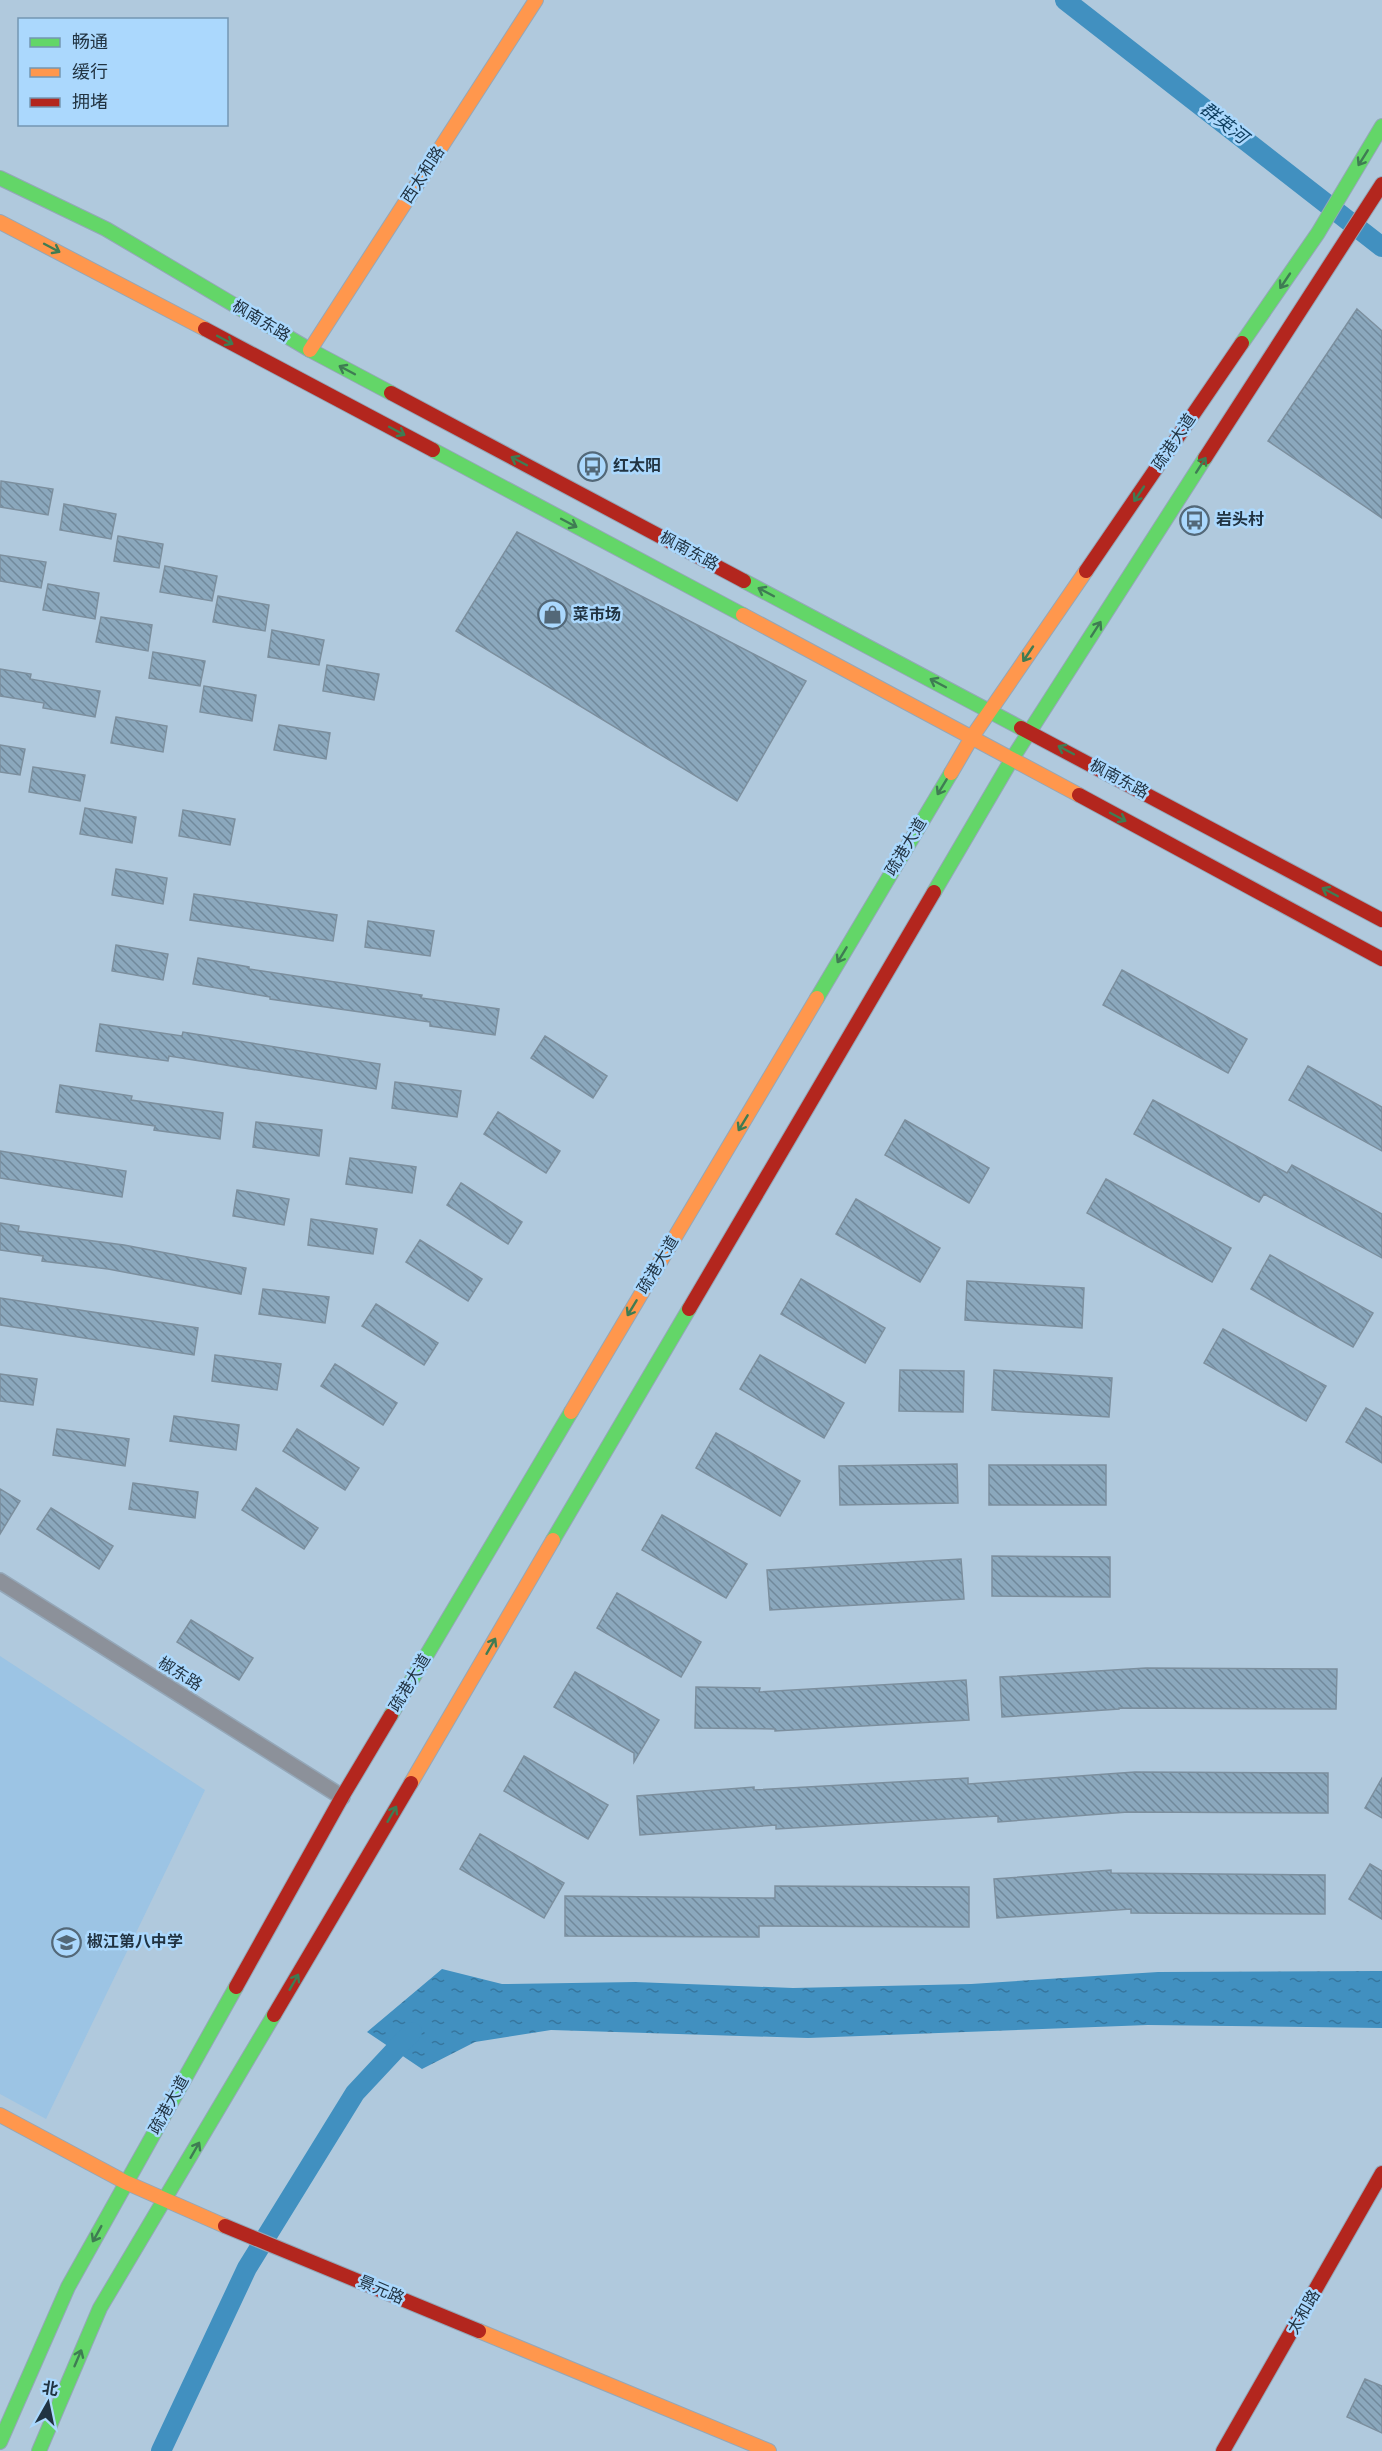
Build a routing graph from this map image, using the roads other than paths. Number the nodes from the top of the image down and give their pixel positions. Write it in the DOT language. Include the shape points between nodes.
graph roads {
  1 [pos="536,0"];
  2 [pos="1382,126"];
  3 [pos="0,178"];
  4 [pos="1382,184"];
  5 [pos="0,222"];
  6 [pos="310,350"];
  7 [pos="990,711"];
  8 [pos="1030,731"];
  9 [pos="972,737"];
  10 [pos="1012,759"];
  11 [pos="1382,920"];
  12 [pos="1382,959"];
  13 [pos="0,1581"];
  14 [pos="342,1797"];
  15 [pos="0,2115"];
  16 [pos="1382,2173"];
  17 [pos="125,2182"];
  18 [pos="165,2201"];
  19 [pos="0,2442"];
  20 [pos="39,2451"];
  21 [pos="769,2451"];
  22 [pos="1223,2451"];
  1 -- 6 [label="main road, 西太和路"];
  2 -- 7 [label="main road, 疏港大道, one-way" via="1318,233"];
  3 -- 6 [label="main road, 枫南东路" via="106,229"];
  8 -- 4 [label="main road, one-way"];
  5 -- 9 [label="main road, one-way"];
  7 -- 6 [label="main road, 枫南东路, one-way"];
  7 -- 8 [label="main road, 枫南东路"];
  7 -- 9 [label="main road, 疏港大道"];
  8 -- 10 [label="main road"];
  11 -- 8 [label="main road, 枫南东路, one-way"];
  9 -- 10 [label="main road"];
  9 -- 14 [label="main road, 疏港大道, one-way"];
  10 -- 12 [label="main road, one-way"];
  18 -- 10 [label="main road, one-way"];
  13 -- 14 [label="street, 椒东路"];
  14 -- 17 [label="main road, 疏港大道"];
  15 -- 17 [label="main road, 景元路"];
  16 -- 22 [label="main road, 太和路"];
  17 -- 18 [label="main road, 景元路"];
  17 -- 19 [label="main road, 疏港大道, one-way" via="68,2287"];
  20 -- 18 [label="main road, one-way" via="100,2308"];
  18 -- 21 [label="main road, 景元路"];
}
